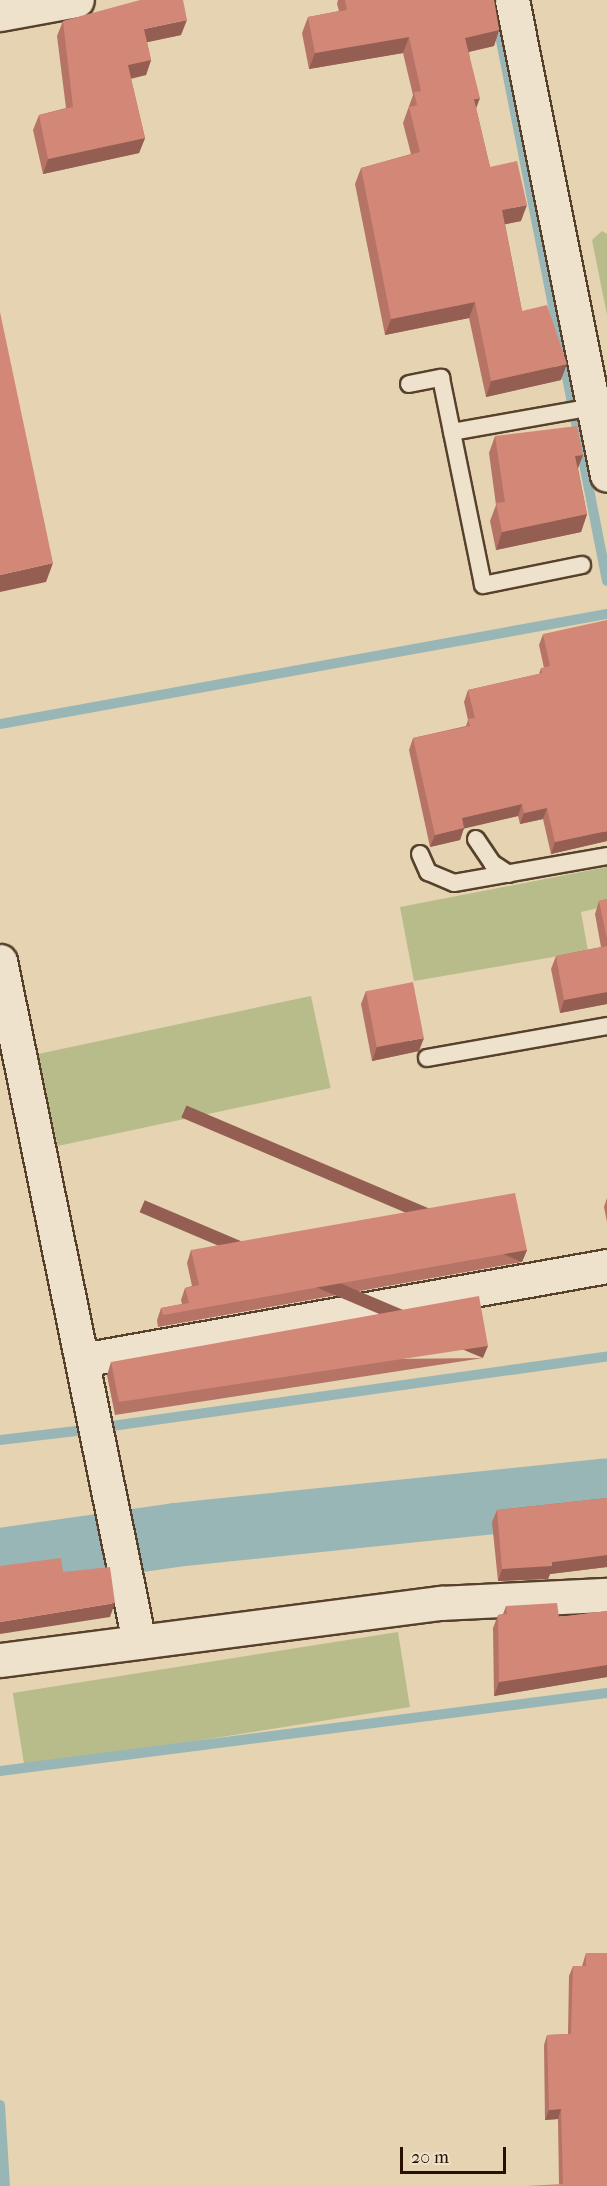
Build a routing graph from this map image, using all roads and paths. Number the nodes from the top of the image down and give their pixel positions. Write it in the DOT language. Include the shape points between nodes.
graph roads {
  1 [pos="77,0"];
  2 [pos="512,0"];
  3 [pos="34,4"];
  4 [pos="0,14"];
  5 [pos="409,384"];
  6 [pos="581,409"];
  7 [pos="452,432"];
  8 [pos="607,475"];
  9 [pos="582,566"];
  10 [pos="476,839"];
  11 [pos="420,854"];
  12 [pos="607,856"];
  13 [pos="509,874"];
  14 [pos="0,961"];
  15 [pos="607,1026"];
  16 [pos="427,1058"];
  17 [pos="607,1266"];
  18 [pos="81,1360"];
  19 [pos="607,1595"];
  20 [pos="139,1642"];
  21 [pos="0,1660"];
  1 -- 3 [label="street"];
  2 -- 6 [label="street"];
  3 -- 4 [label="street"];
  5 -- 7 [label="lane" via="441,378"];
  6 -- 7 [label="lane"];
  6 -- 8 [label="street"];
  7 -- 9 [label="lane" via="483,585"];
  10 -- 13 [label="lane" via="492,862"];
  11 -- 13 [label="lane" via="428,872 454,884"];
  12 -- 13 [label="lane"];
  14 -- 18 [label="street"];
  15 -- 16 [label="lane"];
  17 -- 18 [label="street"];
  18 -- 20 [label="street"];
  19 -- 20 [label="street" via="441,1603"];
  20 -- 21 [label="street"];
}
